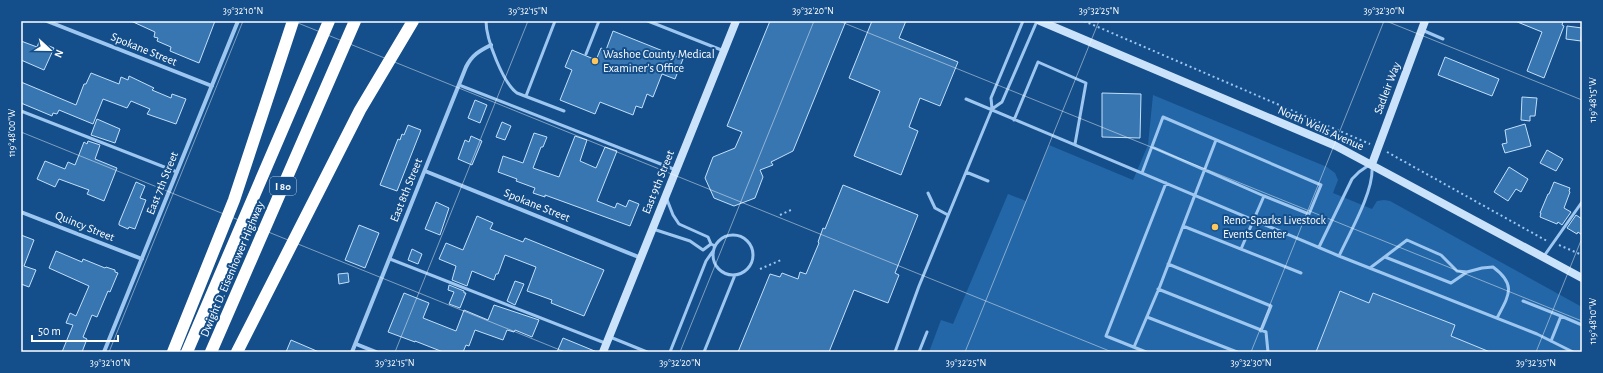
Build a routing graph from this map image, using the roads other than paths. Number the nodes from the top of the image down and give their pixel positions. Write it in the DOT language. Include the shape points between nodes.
graph roads {
  1 [pos="47,21"];
  2 [pos="238,21"];
  3 [pos="293,21"];
  4 [pos="329,21"];
  5 [pos="355,21"];
  6 [pos="413,21"];
  7 [pos="486,21"];
  8 [pos="555,21"];
  9 [pos="599,21"];
  10 [pos="648,21"];
  11 [pos="736,21"];
  12 [pos="1023,21"];
  13 [pos="1039,21"];
  14 [pos="1425,21"];
  15 [pos="1422,30"];
  16 [pos="1443,39"];
  17 [pos="491,45"];
  18 [pos="724,51"];
  19 [pos="586,54"];
  20 [pos="459,85"];
  21 [pos="212,86"];
  22 [pos="526,96"];
  23 [pos="966,98"];
  24 [pos="992,109"];
  25 [pos="21,111"];
  26 [pos="564,111"];
  27 [pos="1014,120"];
  28 [pos="1216,140"];
  29 [pos="1075,144"];
  30 [pos="1152,147"];
  31 [pos="1372,164"];
  32 [pos="676,170"];
  33 [pos="1204,170"];
  34 [pos="425,171"];
  35 [pos="177,172"];
  36 [pos="966,172"];
  37 [pos="1142,173"];
  38 [pos="988,181"];
  39 [pos="1166,183"];
  40 [pos="928,193"];
  41 [pos="1195,195"];
  42 [pos="666,196"];
  43 [pos="1264,196"];
  44 [pos="1582,202"];
  45 [pos="21,212"];
  46 [pos="948,215"];
  47 [pos="1254,219"];
  48 [pos="1183,226"];
  49 [pos="652,229"];
  50 [pos="713,245"];
  51 [pos="1319,247"];
  52 [pos="1241,249"];
  53 [pos="713,251"];
  54 [pos="1339,256"];
  55 [pos="1385,257"];
  56 [pos="1543,257"];
  57 [pos="641,258"];
  58 [pos="390,259"];
  59 [pos="142,260"];
  60 [pos="1168,264"];
  61 [pos="1370,268"];
  62 [pos="1467,272"];
  63 [pos="1300,273"];
  64 [pos="735,275"];
  65 [pos="1582,278"];
  66 [pos="1158,289"];
  67 [pos="1523,301"];
  68 [pos="1562,316"];
  69 [pos="1147,317"];
  70 [pos="1497,318"];
  71 [pos="1582,325"];
  72 [pos="1261,331"];
  73 [pos="927,332"];
  74 [pos="608,340"];
  75 [pos="1551,341"];
  76 [pos="356,344"];
  77 [pos="1134,347"];
  78 [pos="104,352"];
  79 [pos="173,352"];
  80 [pos="187,352"];
  81 [pos="211,352"];
  82 [pos="237,352"];
  83 [pos="352,352"];
  84 [pos="376,352"];
  85 [pos="603,352"];
  86 [pos="647,352"];
  87 [pos="670,352"];
  88 [pos="704,352"];
  89 [pos="895,352"];
  90 [pos="919,352"];
  91 [pos="1146,352"];
  92 [pos="1237,352"];
  93 [pos="1268,352"];
  94 [pos="1573,352"];
  1 -- 21 [label="street, Spokane Street"];
  2 -- 21 [label="street, East 7th Street"];
  3 -- 79 [label="highway" via="232,207"];
  4 -- 80 [label="highway, Dwight D. Eisenhower Highway / I 80"];
  5 -- 81 [label="highway, Dwight D. Eisenhower Highway / I 80"];
  6 -- 82 [label="highway" via="360,110"];
  7 -- 17 [label="lane" via="486,31"];
  8 -- 22 [label="lane"];
  9 -- 19 [label="lane"];
  10 -- 18 [label="lane"];
  11 -- 18 [label="main road, East 9th Street"];
  12 -- 24 [label="lane" via="991,98"];
  13 -- 24 [label="lane" via="1002,102"];
  13 -- 31 [label="main road, North Wells Avenue" via="1330,143"];
  14 -- 15 [label="main road, Sadleir Way"];
  15 -- 16 [label="lane"];
  15 -- 31 [label="main road, Sadleir Way"];
  17 -- 20 [label="street, East 8th Street" via="471,58"];
  17 -- 22 [label="lane" via="510,88"];
  18 -- 32 [label="main road, East 9th Street"];
  20 -- 32 [label="lane"];
  20 -- 34 [label="street, East 8th Street"];
  21 -- 35 [label="street, East 7th Street"];
  22 -- 26 [label="lane"];
  23 -- 24 [label="lane"];
  24 -- 27 [label="lane"];
  24 -- 36 [label="lane"];
  25 -- 35 [label="lane"];
  27 -- 29 [label="lane"];
  27 -- 29 [label="lane" via="1038,62 1086,83"];
  28 -- 30 [label="lane" via="1164,117"];
  28 -- 33 [label="lane"];
  28 -- 43 [label="lane" via="1322,185 1309,214"];
  29 -- 37 [label="lane"];
  30 -- 33 [label="lane"];
  30 -- 37 [label="lane"];
  31 -- 51 [label="lane" via="1352,180"];
  31 -- 54 [label="lane" via="1370,189"];
  31 -- 56 [label="main road, North Wells Avenue"];
  32 -- 42 [label="main road, East 9th Street"];
  33 -- 41 [label="lane"];
  33 -- 43 [label="lane"];
  34 -- 57 [label="street, Spokane Street"];
  34 -- 58 [label="street, East 8th Street"];
  35 -- 59 [label="street, East 7th Street"];
  36 -- 38 [label="lane"];
  36 -- 46 [label="lane"];
  37 -- 39 [label="lane"];
  39 -- 41 [label="lane"];
  39 -- 77 [label="lane" via="1106,336"];
  40 -- 46 [label="lane" via="935,208"];
  41 -- 47 [label="lane"];
  41 -- 48 [label="lane"];
  42 -- 49 [label="main road, East 9th Street"];
  42 -- 50 [label="lane" via="679,224 708,237"];
  43 -- 47 [label="lane"];
  44 -- 56 [label="lane"];
  45 -- 59 [label="street, Quincy Street"];
  46 -- 89 [label="lane"];
  47 -- 51 [label="lane"];
  47 -- 52 [label="lane"];
  48 -- 52 [label="lane"];
  48 -- 60 [label="lane"];
  49 -- 50 [label="lane" via="690,241 703,250"];
  49 -- 57 [label="main road, East 9th Street"];
  50 -- 53 [label="lane"];
  50 -- 64 [label="lane" via="732,235 745,239 750,244 753,257 751,264 742,273"];
  51 -- 54 [label="lane"];
  52 -- 63 [label="lane"];
  53 -- 64 [label="lane" via="718,269"];
  53 -- 87 [label="lane" via="706,261"];
  54 -- 61 [label="lane"];
  55 -- 61 [label="lane"];
  55 -- 62 [label="lane" via="1451,283"];
  55 -- 62 [label="lane" via="1407,240 1441,255 1457,271"];
  56 -- 65 [label="main road, North Wells Avenue"];
  57 -- 74 [label="main road, East 9th Street"];
  58 -- 74 [label="lane"];
  58 -- 76 [label="street, East 8th Street"];
  59 -- 78 [label="street, East 7th Street"];
  60 -- 66 [label="lane"];
  60 -- 72 [label="lane" via="1271,306"];
  61 -- 70 [label="lane"];
  62 -- 70 [label="lane" via="1492,267 1504,276 1509,289"];
  64 -- 88 [label="lane"];
  66 -- 69 [label="lane"];
  66 -- 72 [label="lane"];
  67 -- 68 [label="lane"];
  68 -- 71 [label="lane"];
  68 -- 75 [label="lane"];
  69 -- 77 [label="lane"];
  69 -- 92 [label="lane"];
  70 -- 75 [label="lane"];
  72 -- 93 [label="lane" via="1266,332"];
  73 -- 90 [label="lane"];
  74 -- 85 [label="main road, East 9th Street"];
  74 -- 86 [label="lane"];
  75 -- 94 [label="lane"];
  76 -- 83 [label="street, East 8th Street"];
  76 -- 84 [label="street"];
  77 -- 91 [label="lane"];
}
